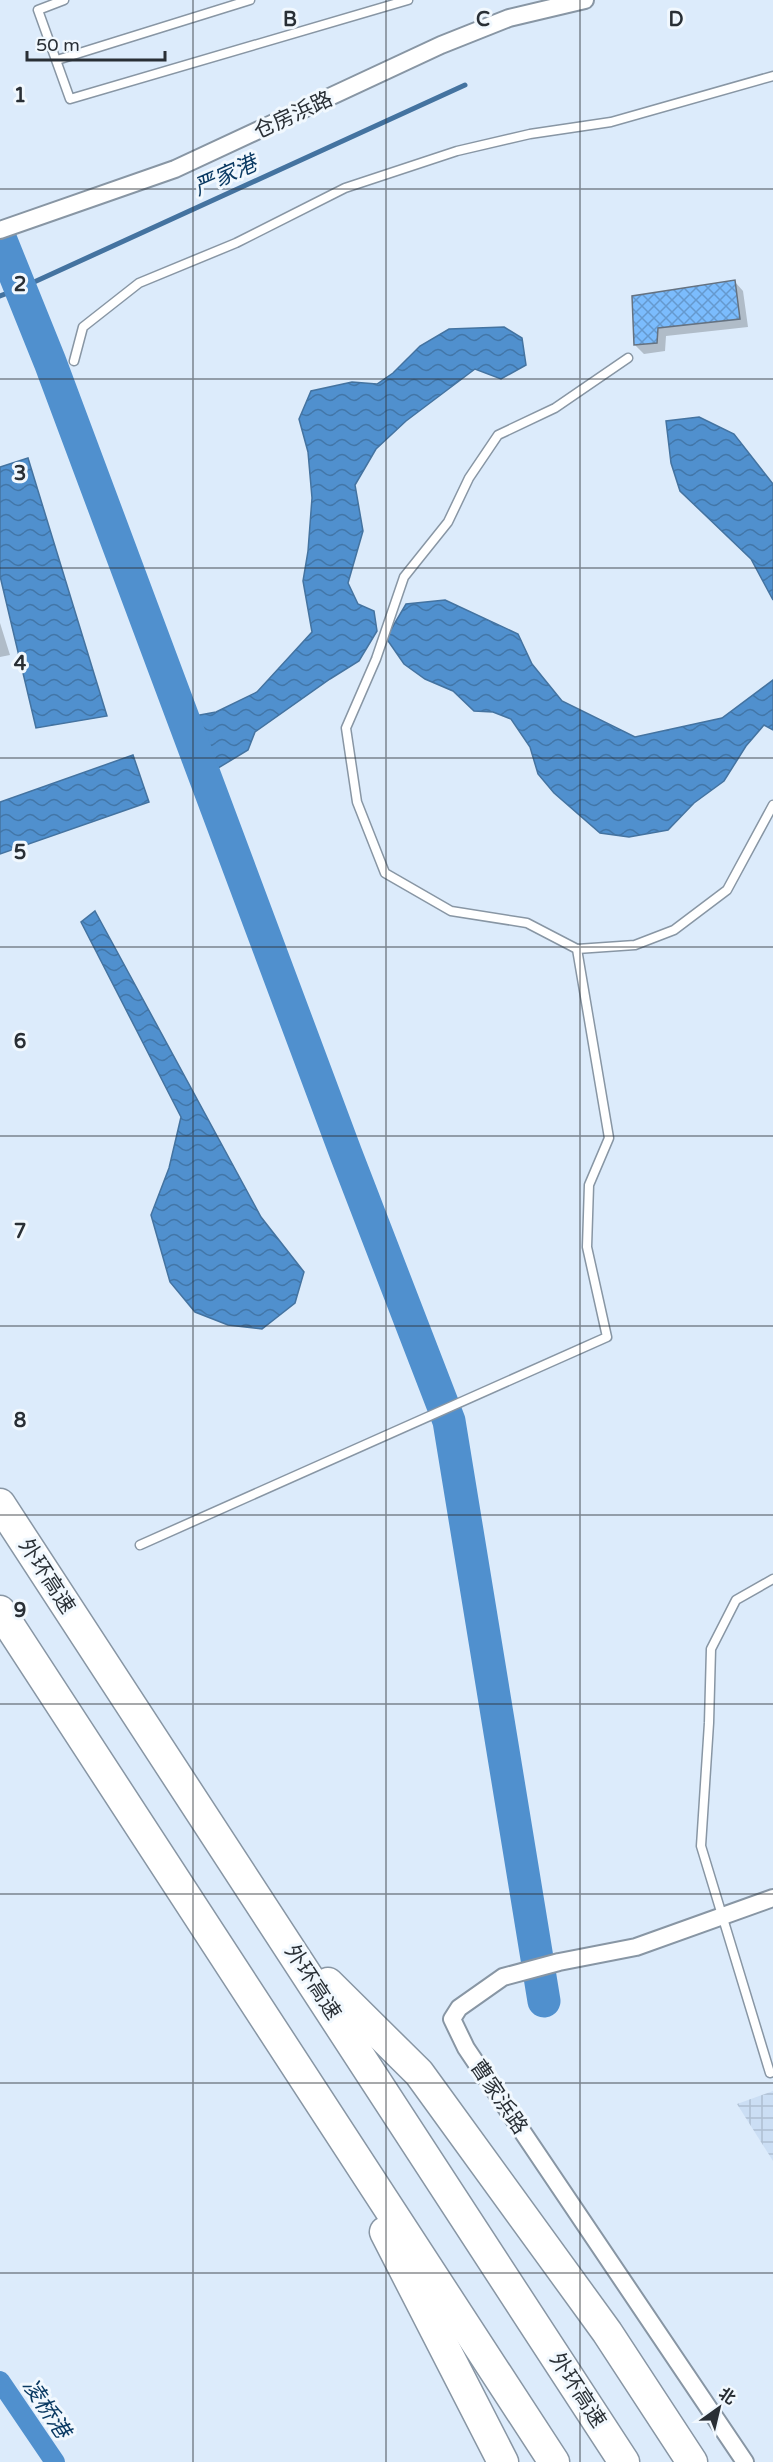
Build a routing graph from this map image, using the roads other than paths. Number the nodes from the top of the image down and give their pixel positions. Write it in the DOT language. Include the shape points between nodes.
graph roads {
  1 [pos="64,0"];
  2 [pos="250,0"];
  3 [pos="408,0"];
  4 [pos="585,0"];
  5 [pos="57,60"];
  6 [pos="773,76"];
  7 [pos="4,228"];
  8 [pos="628,358"];
  9 [pos="74,361"];
  10 [pos="773,805"];
  11 [pos="577,949"];
  12 [pos="0,1504"];
  13 [pos="140,1545"];
  14 [pos="773,1579"];
  15 [pos="0,1611"];
  16 [pos="773,1898"];
  17 [pos="722,1916"];
  18 [pos="287,1943"];
  19 [pos="229,1962"];
  20 [pos="770,2073"];
  21 [pos="503,2462"];
  22 [pos="554,2462"];
  23 [pos="624,2462"];
  24 [pos="692,2462"];
  25 [pos="745,2462"];
  1 -- 5 [label="lane" via="39,10"];
  2 -- 5 [label="lane"];
  3 -- 5 [label="lane" via="70,99"];
  4 -- 7 [label="street, 仓房浜路" via="499,22 441,45 175,169"];
  6 -- 9 [label="lane" via="611,122 530,134 457,151 345,188 236,243 139,283 82,327"];
  8 -- 11 [label="lane" via="555,408 498,435 469,478 447,522 404,577 376,659 346,728 357,802 385,873 451,911 527,923"];
  10 -- 11 [label="lane" via="727,890 674,930 635,945"];
  11 -- 13 [label="lane" via="609,1138 589,1185 587,1247 607,1337"];
  12 -- 18 [label="highway, 外环高速"];
  14 -- 17 [label="lane" via="736,1600 711,1649 701,1846"];
  15 -- 19 [label="highway"];
  16 -- 17 [label="street, 曹家浜路"];
  17 -- 20 [label="lane"];
  17 -- 25 [label="street, 曹家浜路" via="636,1947 503,1977 459,2008 452,2019 466,2048"];
  18 -- 23 [label="highway, 外环高速"];
  18 -- 24 [label="highway" via="419,2073 607,2332"];
  19 -- 21 [label="highway" via="388,2238"];
  19 -- 22 [label="highway"];
}
